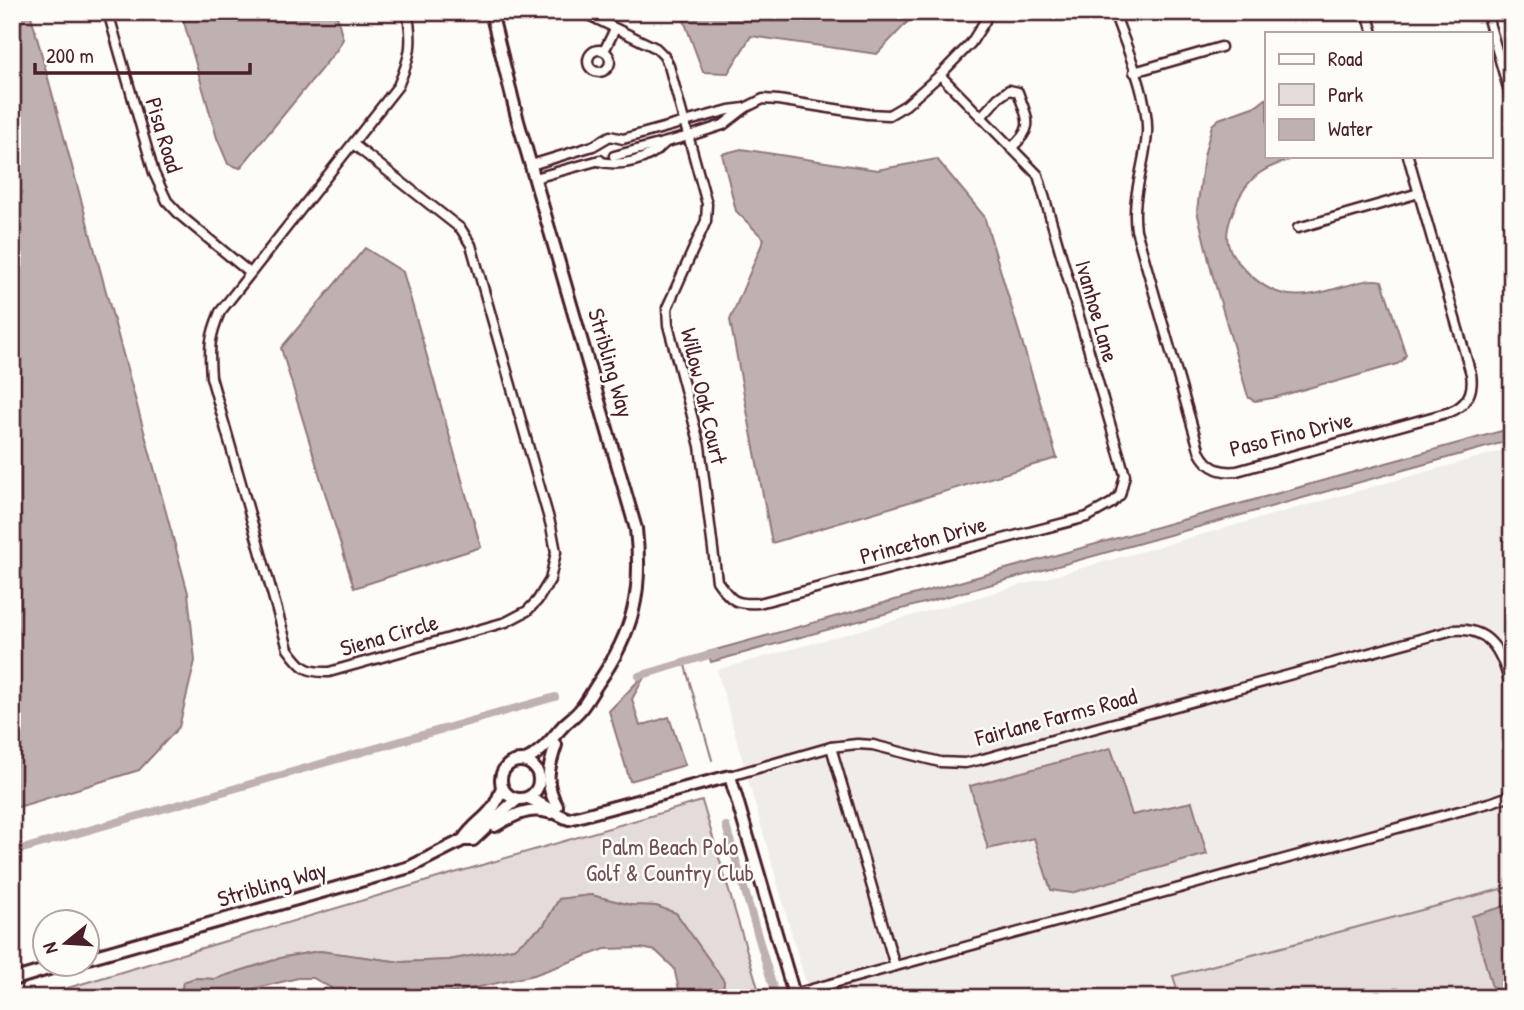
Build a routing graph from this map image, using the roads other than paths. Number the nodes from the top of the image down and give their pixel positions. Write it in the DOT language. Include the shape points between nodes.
graph roads {
  1 [pos="108,12"];
  2 [pos="407,12"];
  3 [pos="491,12"];
  4 [pos="582,12"];
  5 [pos="984,12"];
  6 [pos="1114,12"];
  7 [pos="1367,12"];
  8 [pos="1486,12"];
  9 [pos="615,29"];
  10 [pos="1373,32"];
  11 [pos="1492,32"];
  12 [pos="1492,33"];
  13 [pos="1221,47"];
  14 [pos="604,51"];
  15 [pos="1134,72"];
  16 [pos="940,75"];
  17 [pos="1512,102"];
  18 [pos="746,108"];
  19 [pos="981,117"];
  20 [pos="685,123"];
  21 [pos="689,136"];
  22 [pos="619,138"];
  23 [pos="666,142"];
  24 [pos="353,144"];
  25 [pos="1011,148"];
  26 [pos="624,153"];
  27 [pos="606,158"];
  28 [pos="1409,158"];
  29 [pos="626,163"];
  30 [pos="531,165"];
  31 [pos="535,178"];
  32 [pos="1419,194"];
  33 [pos="1298,228"];
  34 [pos="250,273"];
  35 [pos="1120,495"];
  36 [pos="730,599"];
  37 [pos="1512,691"];
  38 [pos="574,716"];
  39 [pos="556,745"];
  40 [pos="831,747"];
  41 [pos="524,761"];
  42 [pos="730,776"];
  43 [pos="539,780"];
  44 [pos="502,787"];
  45 [pos="1512,792"];
  46 [pos="523,798"];
  47 [pos="556,810"];
  48 [pos="477,836"];
  49 [pos="463,840"];
  50 [pos="102,954"];
  51 [pos="895,967"];
  52 [pos="32,974"];
  53 [pos="12,980"];
  54 [pos="794,996"];
  1 -- 34 [label="street, Pisa Road" via="159,188 181,216"];
  2 -- 24 [label="street, Siena Circle" via="408,62 398,86"];
  3 -- 30 [label="street, Stribling Way"];
  4 -- 9 [label="street, Willow Oak Court"];
  5 -- 16 [label="street" via="985,21 971,43"];
  6 -- 15 [label="street, Paso Fino Drive"];
  7 -- 10 [label="street"];
  8 -- 11 [label="street"];
  9 -- 14 [label="street"];
  9 -- 20 [label="street, Willow Oak Court" via="664,56"];
  12 -- 17 [label="street"];
  13 -- 15 [label="street"];
  15 -- 32 [label="street, Paso Fino Drive" via="1147,123 1135,199 1136,230 1200,453 1216,469 1237,471 1450,412 1467,399 1472,379"];
  16 -- 18 [label="street" via="889,115 763,99"];
  16 -- 19 [label="street, Ivanhoe Lane"];
  18 -- 20 [label="street"];
  18 -- 21 [label="street" via="723,125"];
  19 -- 25 [label="street, Ivanhoe Lane"];
  19 -- 25 [label="street" via="1009,90 1018,92 1028,126"];
  20 -- 21 [label="street, Willow Oak Court"];
  20 -- 22 [label="street"];
  21 -- 23 [label="street"];
  21 -- 36 [label="street, Willow Oak Court" via="707,204 706,221 667,308 667,325 700,446 717,581"];
  22 -- 26 [label="street"];
  22 -- 30 [label="street" via="610,136 593,146"];
  23 -- 26 [label="street"];
  23 -- 29 [label="street" via="655,153"];
  24 -- 34 [label="street, Siena Circle"];
  24 -- 34 [label="street, Siena Circle" via="461,229 471,245 556,552 550,580 527,611 506,622 329,672 316,673 299,665 288,649 211,377 211,333 220,312"];
  25 -- 35 [label="street, Ivanhoe Lane" via="1038,174 1125,475"];
  26 -- 27 [label="street"];
  26 -- 29 [label="street"];
  27 -- 29 [label="street" via="608,164"];
  27 -- 31 [label="street"];
  28 -- 32 [label="street, Paso Fino Drive"];
  30 -- 31 [label="street, Stribling Way"];
  31 -- 38 [label="street, Stribling Way" via="628,497 639,555 634,610 626,635"];
  32 -- 33 [label="street"];
  35 -- 36 [label="street, Princeton Drive" via="1087,517 759,603"];
  37 -- 40 [label="street, Fairlane Farms Road" via="1495,646 1478,633 1459,629 979,760 940,762 873,745"];
  38 -- 39 [label="street, Stribling Way"];
  38 -- 41 [label="street, Stribling Way" via="544,749"];
  39 -- 43 [label="street, Stribling Way" via="543,762"];
  39 -- 47 [label="street" via="548,778"];
  40 -- 42 [label="street, Fairlane Farms Road"];
  40 -- 51 [label="street"];
  41 -- 43 [label="street" via="533,765"];
  41 -- 44 [label="street" via="504,769"];
  42 -- 47 [label="street, Fairlane Farms Road" via="591,814 576,816"];
  42 -- 54 [label="street"];
  43 -- 46 [label="street" via="536,791"];
  43 -- 47 [label="street, Fairlane Farms Road"];
  44 -- 46 [label="street" via="508,795"];
  44 -- 49 [label="street, Stribling Way" via="492,810"];
  45 -- 51 [label="street" via="1492,802"];
  46 -- 47 [label="street, Fairlane Farms Road"];
  46 -- 48 [label="street, Stribling Way"];
  47 -- 48 [label="street" via="526,810"];
  48 -- 49 [label="street, Stribling Way"];
  49 -- 50 [label="street, Stribling Way" via="410,867"];
  51 -- 54 [label="street"];
  52 -- 53 [label="street"];
}
